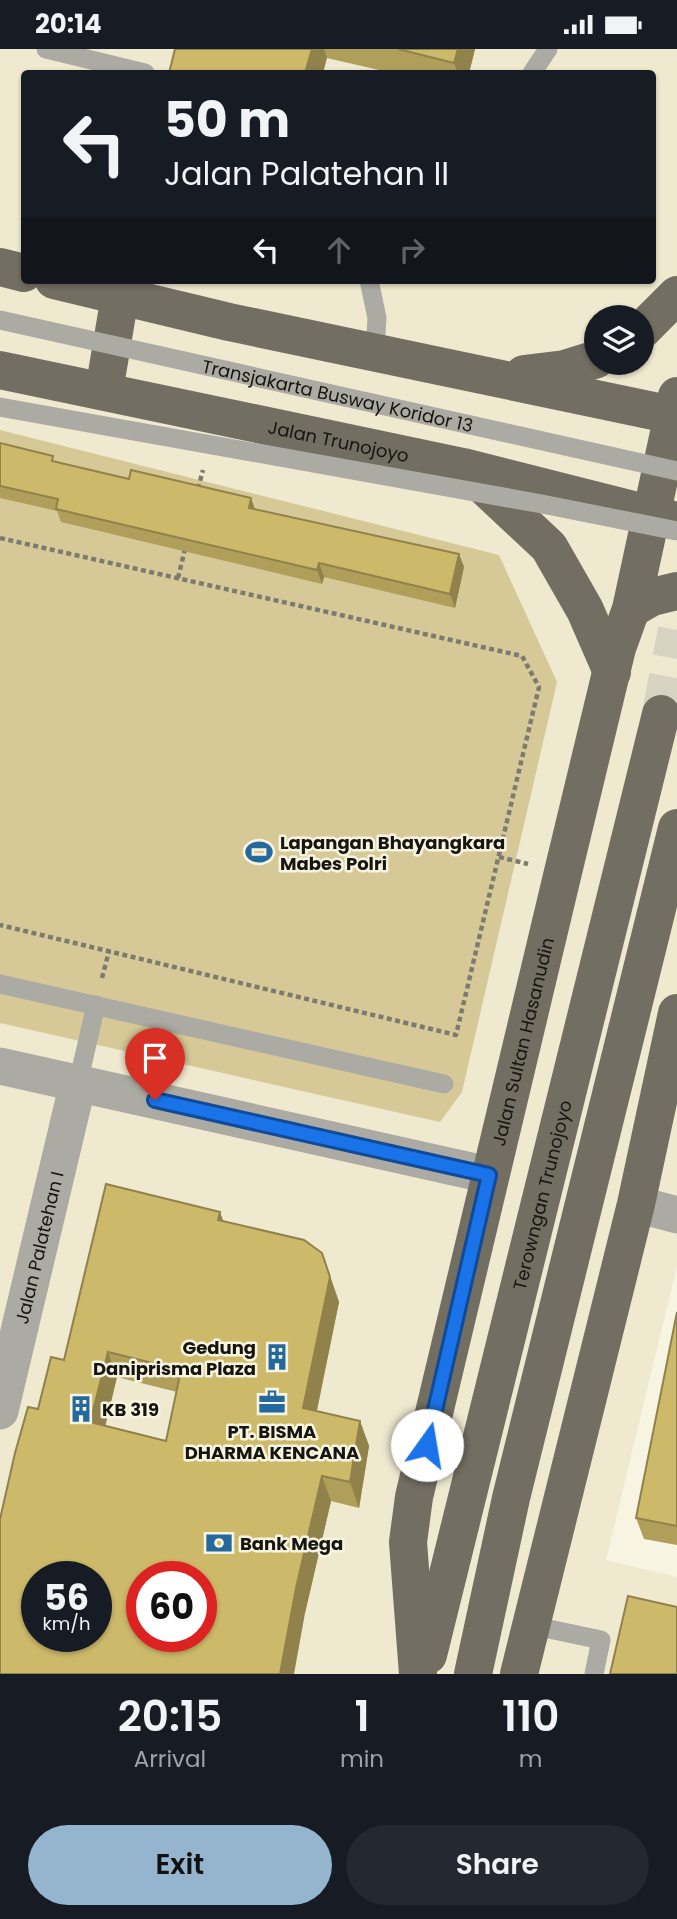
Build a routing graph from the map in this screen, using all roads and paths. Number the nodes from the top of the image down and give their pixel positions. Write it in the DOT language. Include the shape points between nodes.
graph roads {
  1 [pos="46,49"];
  2 [pos="548,49"];
  3 [pos="133,70"];
  4 [pos="534,70"];
  5 [pos="0,250"];
  6 [pos="21,254"];
  7 [pos="0,267"];
  8 [pos="21,272"];
  9 [pos="370,284"];
  10 [pos="123,285"];
  11 [pos="677,295"];
  12 [pos="654,318"];
  13 [pos="0,320"];
  14 [pos="375,343"];
  15 [pos="584,363"];
  16 [pos="0,370"];
  17 [pos="498,377"];
  18 [pos="104,391"];
  19 [pos="0,407"];
  20 [pos="676,409"];
  21 [pos="216,415"];
  22 [pos="463,467"];
  23 [pos="677,471"];
  24 [pos="195,502"];
  25 [pos="668,522"];
  26 [pos="0,538"];
  27 [pos="187,540"];
  28 [pos="178,578"];
  29 [pos="677,591"];
  30 [pos="631,609"];
  31 [pos="612,672"];
  32 [pos="661,714"];
  33 [pos="677,828"];
  34 [pos="0,925"];
  35 [pos="0,984"];
  36 [pos="96,1005"];
  37 [pos="677,1013"];
  38 [pos="0,1066"];
  39 [pos="78,1083"];
  40 [pos="444,1084"];
  41 [pos="489,1175"];
  42 [pos="636,1205"];
  43 [pos="677,1215"];
  44 [pos="0,1411"];
  45 [pos="511,1499"];
  46 [pos="530,1625"];
  47 [pos="418,1674"];
  48 [pos="424,1674"];
  49 [pos="473,1674"];
  50 [pos="519,1674"];
  51 [pos="594,1674"];
  1 -- 3 [label="lane"];
  2 -- 4 [label="lane"];
  5 -- 6 [label="lane"];
  7 -- 8 [label="main road"];
  9 -- 14 [label="lane" via="377,317"];
  10 -- 14 [label="main road"];
  10 -- 18 [label="main road"];
  11 -- 12 [label="main road"];
  13 -- 23 [label="lane, Transjakarta Busway Koridor 13, bridge"];
  14 -- 17 [label="main road"];
  15 -- 17 [label="main road"];
  16 -- 18 [label="main road, Jalan Trunojoyo"];
  17 -- 20 [label="main road"];
  18 -- 21 [label="main road, Jalan Trunojoyo"];
  19 -- 25 [label="lane, bridge" via="542,504"];
  20 -- 25 [label="main road, Jalan Sultan Hasanudin"];
  21 -- 22 [label="main road, Jalan Trunojoyo"];
  21 -- 24 [label="path"];
  22 -- 25 [label="main road, Jalan Trunojoyo"];
  22 -- 31 [label="main road" via="549,547 585,610"];
  25 -- 30 [label="main road, Jalan Sultan Hasanudin"];
  26 -- 28 [label="path"];
  27 -- 28 [label="path"];
  28 -- 34 [label="path" via="522,656 539,687 456,1035"];
  29 -- 30 [label="main road" via="652,597"];
  30 -- 31 [label="main road, Jalan Sultan Hasanudin"];
  31 -- 41 [label="main road, Jalan Sultan Hasanudin"];
  32 -- 48 [label="main road, Terowngan Trunojoyo"];
  33 -- 45 [label="main road"];
  35 -- 36 [label="lane"];
  36 -- 39 [label="lane"];
  36 -- 40 [label="lane"];
  37 -- 42 [label="main road"];
  38 -- 39 [label="street"];
  39 -- 41 [label="street"];
  39 -- 44 [label="street, Jalan Palatehan I"];
  41 -- 47 [label="main road, Jalan Sultan Hasanudin" via="410,1519"];
  42 -- 43 [label="street"];
  42 -- 46 [label="main road"];
  45 -- 46 [label="main road"];
  45 -- 49 [label="main road"];
  46 -- 50 [label="main road"];
  46 -- 51 [label="lane" via="601,1640"];
}
